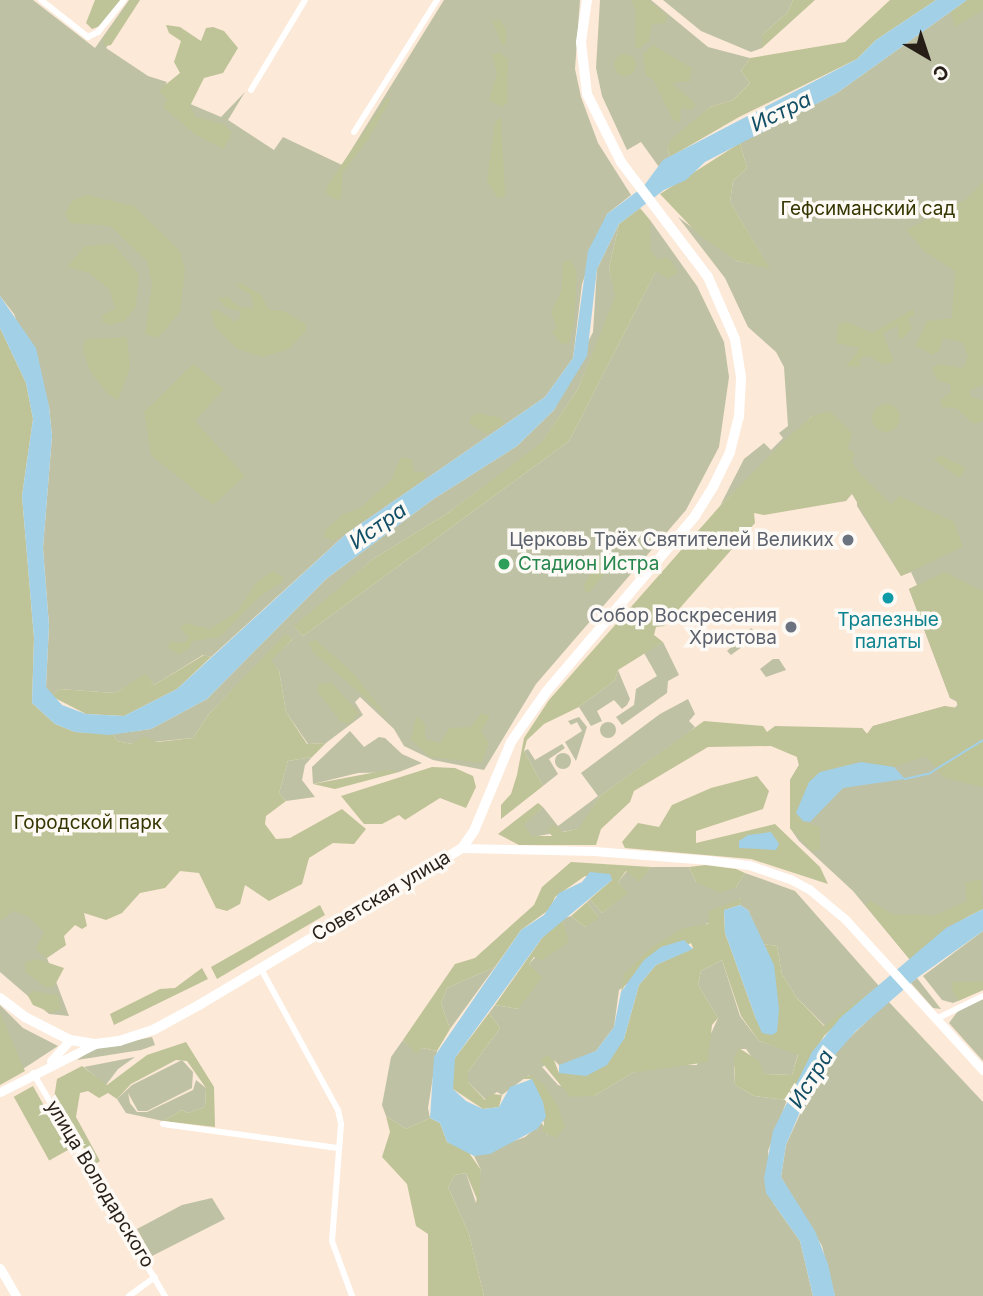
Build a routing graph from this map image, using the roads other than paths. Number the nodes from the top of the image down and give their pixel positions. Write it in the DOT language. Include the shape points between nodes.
graph roads {
  1 [pos="41,0"];
  2 [pos="124,0"];
  3 [pos="305,0"];
  4 [pos="437,0"];
  5 [pos="587,0"];
  6 [pos="251,90"];
  7 [pos="354,132"];
  8 [pos="462,848"];
  9 [pos="260,967"];
  10 [pos="983,996"];
  11 [pos="0,998"];
  12 [pos="936,1019"];
  13 [pos="70,1040"];
  14 [pos="95,1044"];
  15 [pos="47,1065"];
  16 [pos="983,1070"];
  17 [pos="33,1073"];
  18 [pos="0,1092"];
  19 [pos="163,1124"];
  20 [pos="339,1148"];
  21 [pos="0,1268"];
  22 [pos="155,1277"];
  23 [pos="16,1296"];
  24 [pos="129,1296"];
  25 [pos="166,1296"];
  26 [pos="352,1296"];
  1 -- 2 [label="street" via="88,37 98,32"];
  3 -- 6 [label="street"];
  4 -- 7 [label="street"];
  5 -- 8 [label="main road, Советская улица" via="581,42 587,94 621,162 721,300 735,339 741,377 739,417 730,453 695,516 539,702 511,742 474,831"];
  8 -- 9 [label="main road, Советская улица"];
  8 -- 12 [label="main road" via="594,851 749,865 809,889"];
  9 -- 14 [label="main road, Советская улица" via="155,1029"];
  9 -- 20 [label="street" via="332,1097 341,1124"];
  10 -- 12 [label="street"];
  11 -- 13 [label="main road"];
  12 -- 16 [label="main road"];
  13 -- 14 [label="main road"];
  13 -- 15 [label="main road, Советская улица"];
  14 -- 15 [label="main road, Советская улица"];
  15 -- 17 [label="main road, Советская улица"];
  17 -- 18 [label="main road, Советская улица"];
  17 -- 22 [label="street, улица Володарского"];
  19 -- 20 [label="street"];
  20 -- 26 [label="street" via="332,1241"];
  21 -- 23 [label="main road"];
  22 -- 24 [label="street"];
  22 -- 25 [label="street, улица Володарского"];
}
